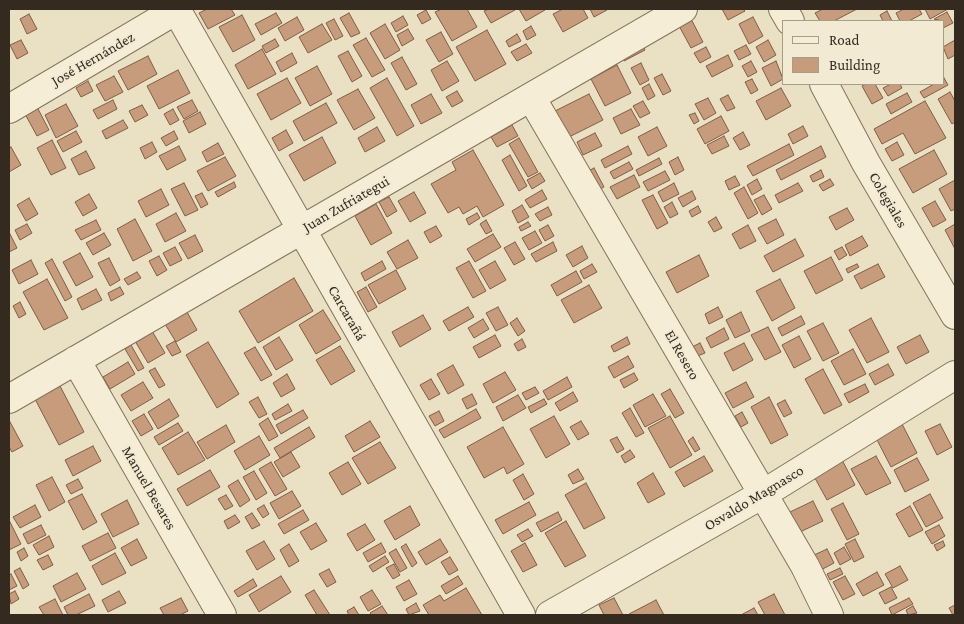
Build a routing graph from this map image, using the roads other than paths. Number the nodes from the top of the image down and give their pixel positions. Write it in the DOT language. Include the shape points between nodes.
graph roads {
  1 [pos="177,9"];
  2 [pos="683,9"];
  3 [pos="783,9"];
  4 [pos="789,20"];
  5 [pos="825,85"];
  6 [pos="531,97"];
  7 [pos="9,108"];
  8 [pos="300,231"];
  9 [pos="955,315"];
  10 [pos="76,360"];
  11 [pos="955,375"];
  12 [pos="9,399"];
  13 [pos="763,494"];
  14 [pos="222,615"];
  15 [pos="521,615"];
  16 [pos="550,615"];
  17 [pos="829,615"];
  1 -- 7 [label="street, José Hernández"];
  1 -- 8 [label="street, Carcarañá"];
  2 -- 6 [label="street, Juan Zufriategui"];
  3 -- 4 [label="street"];
  5 -- 9 [label="street, Colegiales"];
  6 -- 8 [label="street, Juan Zufriategui"];
  6 -- 13 [label="street, El Resero"];
  8 -- 10 [label="street, Juan Zufriategui"];
  8 -- 15 [label="street, Carcarañá"];
  10 -- 12 [label="street, Juan Zufriategui"];
  10 -- 14 [label="street, Manuel Besares"];
  11 -- 13 [label="street, Osvaldo Magnasco"];
  13 -- 16 [label="street, Osvaldo Magnasco"];
  13 -- 17 [label="street, El Resero"];
}
